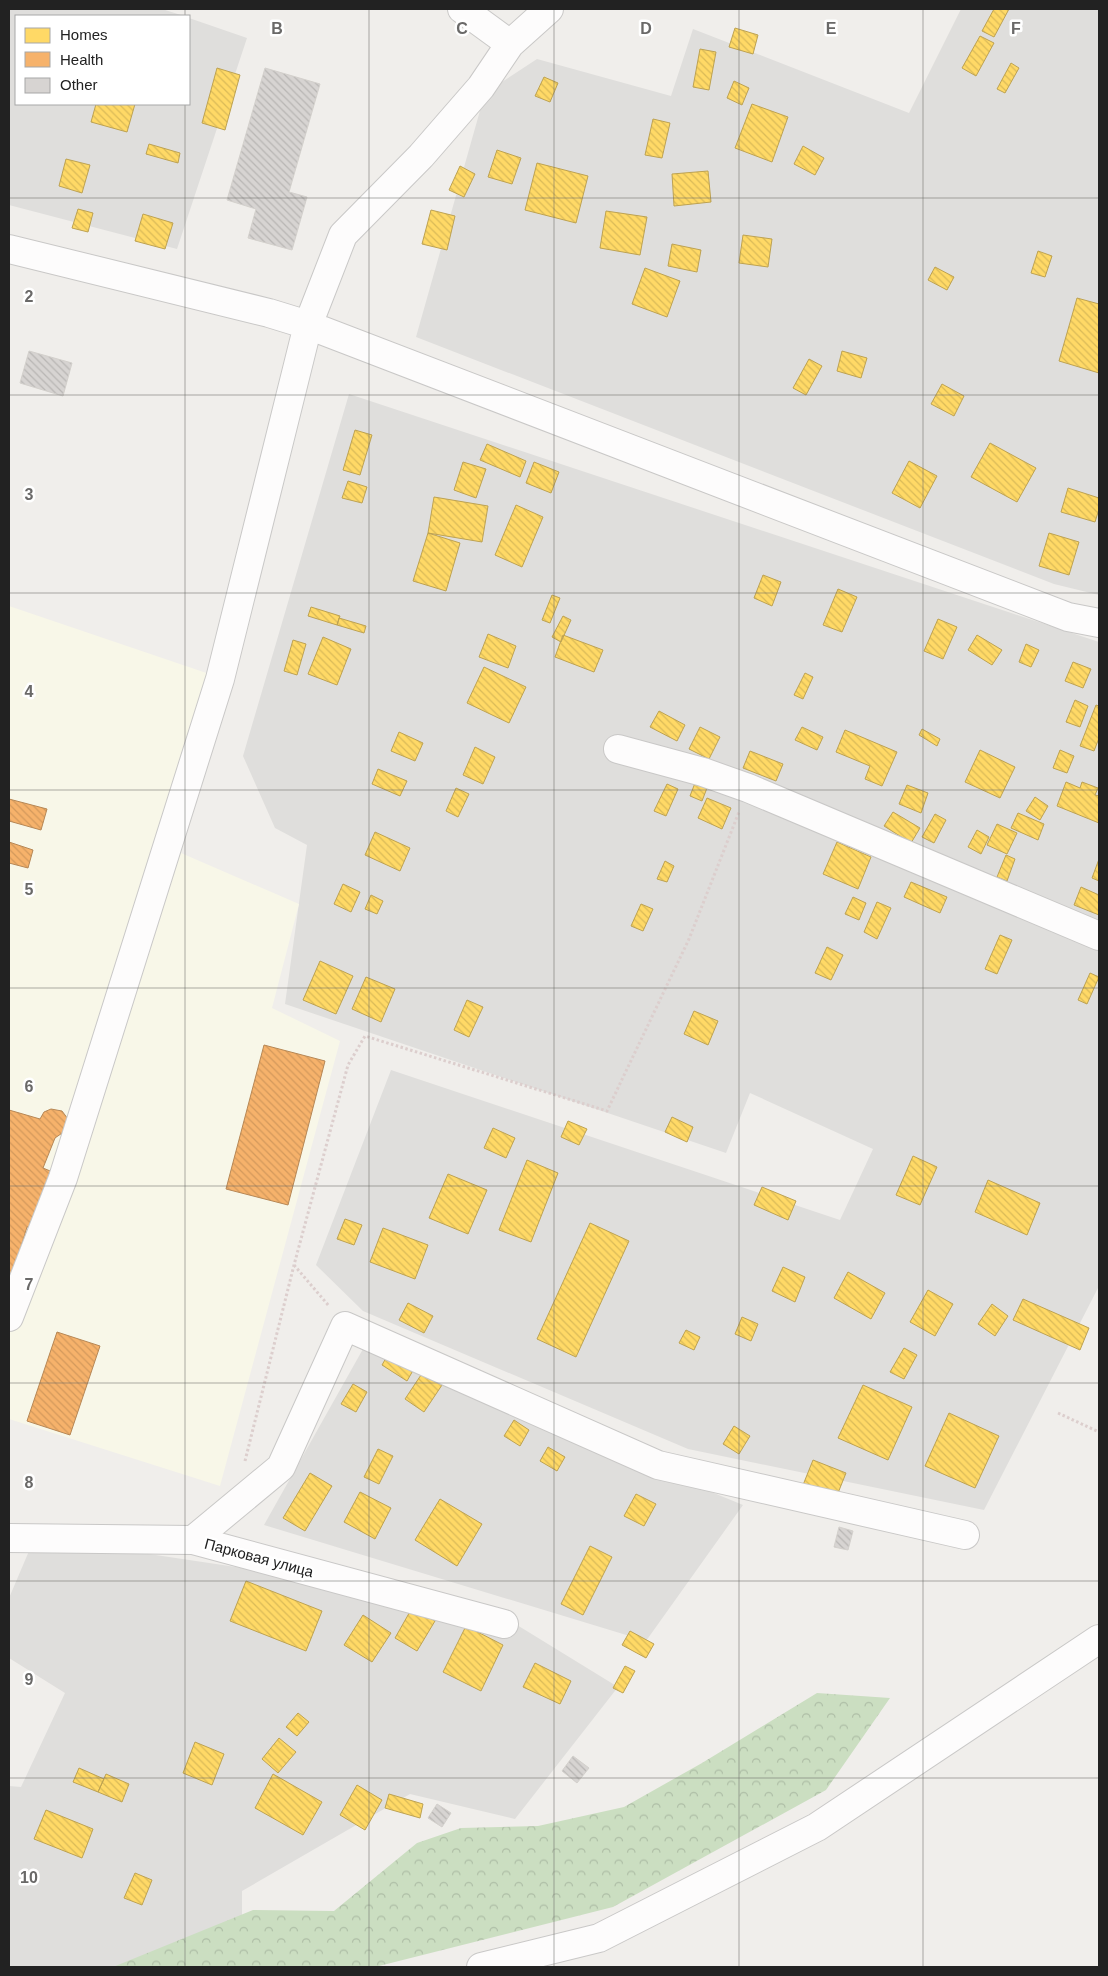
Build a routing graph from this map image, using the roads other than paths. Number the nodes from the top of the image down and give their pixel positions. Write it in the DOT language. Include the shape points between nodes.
graph roads {
  1 [pos="462,9"];
  2 [pos="549,9"];
  3 [pos="510,44"];
  4 [pos="9,248"];
  5 [pos="308,325"];
  6 [pos="1099,623"];
  7 [pos="618,749"];
  8 [pos="1099,936"];
  9 [pos="9,1317"];
  10 [pos="965,1535"];
  11 [pos="9,1538"];
  12 [pos="193,1540"];
  13 [pos="504,1624"];
  14 [pos="1099,1639"];
  15 [pos="481,1967"];
  1 -- 3 [label="street"];
  2 -- 3 [label="street"];
  3 -- 5 [label="street" via="481,88 343,235"];
  4 -- 5 [label="street"];
  5 -- 6 [label="street" via="1068,617"];
  5 -- 9 [label="street" via="220,679 63,1178"];
  7 -- 8 [label="street" via="748,788"];
  10 -- 12 [label="street" via="658,1465 345,1326 281,1467"];
  11 -- 12 [label="street, Парковая улица"];
  12 -- 13 [label="street, Парковая улица"];
  14 -- 15 [label="street" via="817,1827 599,1938"];
}
